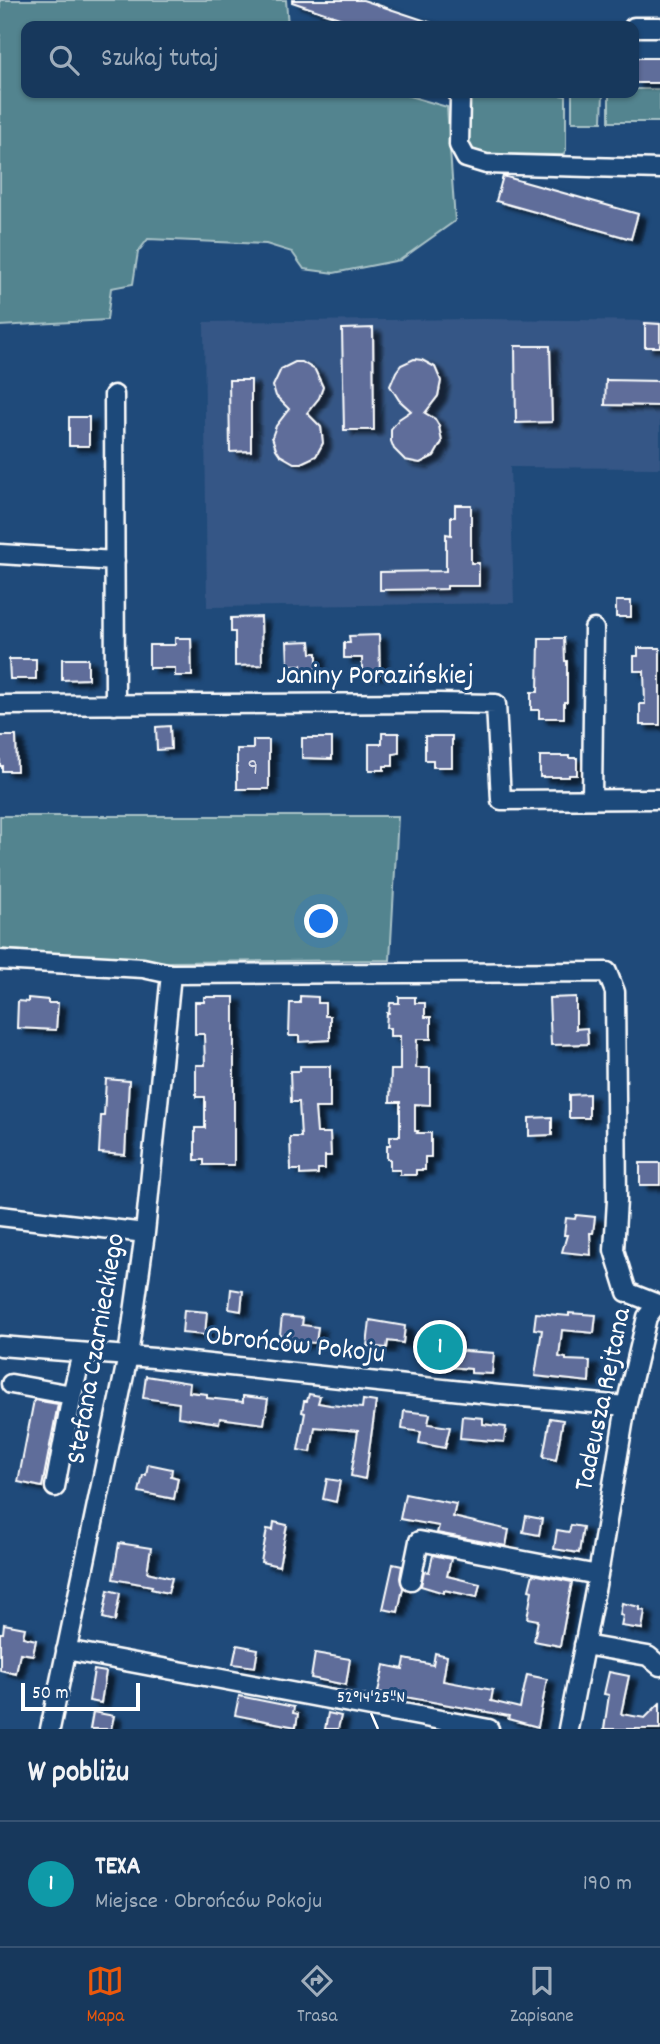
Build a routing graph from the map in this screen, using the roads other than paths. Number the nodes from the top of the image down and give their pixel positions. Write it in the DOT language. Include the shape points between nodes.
graph roads {
  1 [pos="639,27"];
  2 [pos="660,27"];
  3 [pos="460,98"];
  4 [pos="660,169"];
  5 [pos="114,396"];
  6 [pos="0,554"];
  7 [pos="115,561"];
  8 [pos="594,629"];
  9 [pos="0,705"];
  10 [pos="115,705"];
  11 [pos="592,799"];
  12 [pos="660,799"];
  13 [pos="0,960"];
  14 [pos="171,974"];
  15 [pos="0,1216"];
  16 [pos="145,1233"];
  17 [pos="658,1305"];
  18 [pos="0,1346"];
  19 [pos="82,1353"];
  20 [pos="128,1356"];
  21 [pos="11,1384"];
  22 [pos="72,1395"];
  23 [pos="626,1406"];
  24 [pos="55,1487"];
  25 [pos="598,1575"];
  26 [pos="411,1580"];
  27 [pos="584,1645"];
  28 [pos="66,1650"];
  29 [pos="660,1666"];
  30 [pos="50,1729"];
  31 [pos="489,1729"];
  32 [pos="568,1729"];
  1 -- 2 [label="street"];
  3 -- 4 [label="street" via="459,145 466,158 486,164"];
  5 -- 7 [label="street"];
  6 -- 7 [label="street"];
  7 -- 10 [label="street"];
  8 -- 11 [label="street"];
  9 -- 10 [label="street, Janiny Porazińskiej"];
  10 -- 11 [label="street, Janiny Porazińskiej" via="496,704 501,800"];
  11 -- 12 [label="street, Janiny Porazińskiej"];
  13 -- 14 [label="street" via="143,968"];
  14 -- 16 [label="street, Stefana Czarnieckiego"];
  14 -- 17 [label="street, Tadeusza Rejtana" via="607,972 615,992 614,1250 627,1292"];
  15 -- 16 [label="street"];
  16 -- 20 [label="street, Stefana Czarnieckiego"];
  17 -- 23 [label="street, Tadeusza Rejtana" via="647,1317"];
  18 -- 19 [label="street, Obrońców Pokoju"];
  19 -- 20 [label="street, Obrońców Pokoju"];
  19 -- 22 [label="street"];
  20 -- 23 [label="street, Obrońców Pokoju"];
  20 -- 28 [label="street, Stefana Czarnieckiego"];
  21 -- 22 [label="street"];
  22 -- 24 [label="street"];
  23 -- 25 [label="street, Tadeusza Rejtana"];
  25 -- 26 [label="street" via="419,1541"];
  25 -- 27 [label="street, Tadeusza Rejtana"];
  27 -- 29 [label="street" via="648,1656"];
  27 -- 32 [label="street, Tadeusza Rejtana"];
  28 -- 30 [label="street, Stefana Czarnieckiego"];
  28 -- 31 [label="street"];
}
